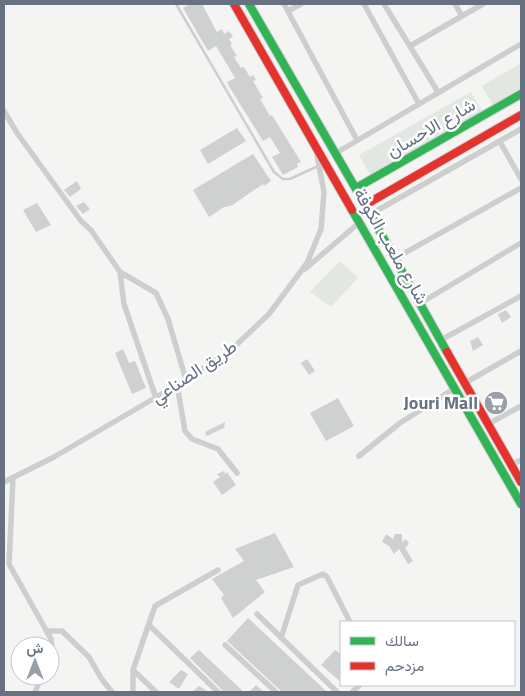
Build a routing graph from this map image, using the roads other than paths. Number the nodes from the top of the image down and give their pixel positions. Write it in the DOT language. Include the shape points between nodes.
graph roads {
  1 [pos="176,4"];
  2 [pos="234,4"];
  3 [pos="249,4"];
  4 [pos="284,4"];
  5 [pos="301,4"];
  6 [pos="364,4"];
  7 [pos="384,4"];
  8 [pos="455,4"];
  9 [pos="483,4"];
  10 [pos="288,11"];
  11 [pos="462,16"];
  12 [pos="521,44"];
  13 [pos="410,46"];
  14 [pos="438,92"];
  15 [pos="521,94"];
  16 [pos="419,104"];
  17 [pos="4,111"];
  18 [pos="521,115"];
  19 [pos="521,130"];
  20 [pos="357,140"];
  21 [pos="500,142"];
  22 [pos="316,145"];
  23 [pos="336,153"];
  24 [pos="318,166"];
  25 [pos="521,179"];
  26 [pos="356,188"];
  27 [pos="521,188"];
  28 [pos="365,205"];
  29 [pos="371,214"];
  30 [pos="360,222"];
  31 [pos="521,244"];
  32 [pos="394,259"];
  33 [pos="120,272"];
  34 [pos="300,274"];
  35 [pos="521,296"];
  36 [pos="419,304"];
  37 [pos="441,340"];
  38 [pos="521,351"];
  39 [pos="186,380"];
  40 [pos="465,383"];
  41 [pos="177,385"];
  42 [pos="455,388"];
  43 [pos="156,398"];
  44 [pos="521,406"];
  45 [pos="488,424"];
  46 [pos="500,445"];
  47 [pos="491,451"];
  48 [pos="359,456"];
  49 [pos="506,456"];
  50 [pos="521,460"];
  51 [pos="497,462"];
  52 [pos="511,465"];
  53 [pos="237,473"];
  54 [pos="13,478"];
  55 [pos="4,482"];
  56 [pos="521,482"];
  57 [pos="521,504"];
  58 [pos="218,570"];
  59 [pos="257,614"];
  60 [pos="349,621"];
  61 [pos="149,625"];
  62 [pos="47,631"];
  63 [pos="49,636"];
  64 [pos="281,638"];
  65 [pos="225,645"];
  66 [pos="133,670"];
  67 [pos="112,692"];
  68 [pos="132,692"];
  69 [pos="156,692"];
  70 [pos="218,692"];
  71 [pos="276,692"];
  72 [pos="337,692"];
  1 -- 24 [label="lane" via="274,172 290,178"];
  2 -- 22 [label="main road, شارع ملعب الكوفة"];
  3 -- 23 [label="main road, شارع ملعب الكوفة"];
  4 -- 10 [label="street"];
  5 -- 10 [label="street"];
  6 -- 16 [label="street"];
  7 -- 13 [label="street"];
  8 -- 11 [label="street"];
  9 -- 11 [label="street"];
  10 -- 20 [label="street"];
  11 -- 13 [label="street"];
  12 -- 14 [label="street"];
  13 -- 14 [label="street"];
  14 -- 16 [label="street"];
  15 -- 26 [label="main road, شارع الاحسان"];
  16 -- 20 [label="street"];
  17 -- 33 [label="street"];
  18 -- 28 [label="main road, شارع الاحسان"];
  19 -- 21 [label="street"];
  20 -- 23 [label="street"];
  21 -- 25 [label="street"];
  21 -- 29 [label="street"];
  22 -- 24 [label="street, طريق الصناعي"];
  22 -- 30 [label="main road, شارع ملعب الكوفة"];
  23 -- 26 [label="main road, شارع ملعب الكوفة"];
  24 -- 34 [label="street, طريق الصناعي" via="324,192 323,217 315,247"];
  26 -- 28 [label="main road, شارع ملعب الكوفة"];
  27 -- 32 [label="street"];
  28 -- 29 [label="main road, شارع ملعب الكوفة"];
  29 -- 32 [label="main road, شارع ملعب الكوفة"];
  30 -- 34 [label="street"];
  30 -- 42 [label="main road, شارع ملعب الكوفة"];
  31 -- 36 [label="street"];
  32 -- 36 [label="main road, شارع ملعب الكوفة"];
  33 -- 39 [label="street" via="156,292 168,319"];
  33 -- 43 [label="street" via="124,304"];
  34 -- 39 [label="street, طريق الصناعي" via="269,314 231,350"];
  35 -- 37 [label="street"];
  36 -- 37 [label="main road, شارع ملعب الكوفة"];
  37 -- 40 [label="main road, شارع ملعب الكوفة"];
  38 -- 40 [label="street"];
  39 -- 41 [label="street, طريق الصناعي"];
  40 -- 45 [label="main road, شارع ملعب الكوفة"];
  41 -- 43 [label="street, طريق الصناعي"];
  41 -- 53 [label="street" via="185,431 192,438 218,449"];
  42 -- 47 [label="main road, شارع ملعب الكوفة"];
  42 -- 48 [label="street" via="400,423"];
  43 -- 54 [label="street, طريق الصناعي"];
  44 -- 45 [label="street"];
  45 -- 46 [label="main road, شارع ملعب الكوفة"];
  46 -- 47 [label="main road" via="497,451"];
  46 -- 49 [label="main road, شارع ملعب الكوفة"];
  47 -- 51 [label="main road, شارع ملعب الكوفة"];
  49 -- 51 [label="main road" via="499,457"];
  49 -- 52 [label="main road, شارع ملعب الكوفة"];
  50 -- 52 [label="street"];
  51 -- 57 [label="main road, شارع ملعب الكوفة"];
  52 -- 56 [label="main road, شارع ملعب الكوفة"];
  54 -- 55 [label="street, طريق الصناعي"];
  54 -- 62 [label="street" via="9,564"];
  58 -- 61 [label="street" via="155,606"];
  59 -- 64 [label="street"];
  60 -- 64 [label="street" via="323,574 298,586"];
  61 -- 66 [label="street"];
  61 -- 70 [label="street"];
  62 -- 63 [label="street"];
  62 -- 67 [label="street" via="62,631 89,657"];
  64 -- 72 [label="street"];
  65 -- 71 [label="street"];
  66 -- 68 [label="street"];
  66 -- 69 [label="street"];
}
